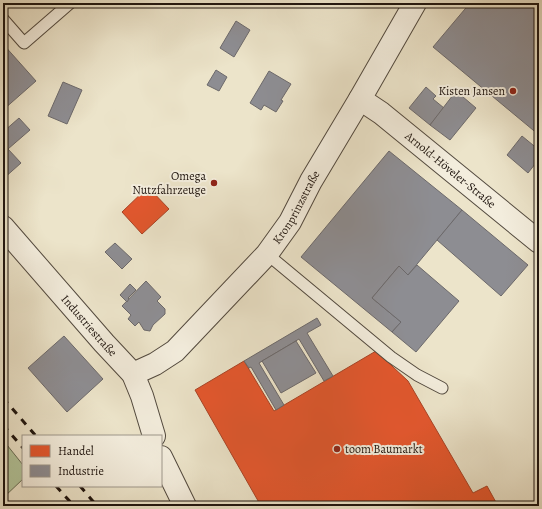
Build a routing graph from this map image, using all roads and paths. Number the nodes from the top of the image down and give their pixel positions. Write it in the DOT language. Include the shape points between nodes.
graph roads {
  1 [pos="70,3"];
  2 [pos="415,3"];
  3 [pos="3,19"];
  4 [pos="360,99"];
  5 [pos="3,227"];
  6 [pos="539,242"];
  7 [pos="267,254"];
  8 [pos="133,374"];
  9 [pos="442,388"];
  10 [pos="154,435"];
  11 [pos="162,459"];
  12 [pos="184,506"];
  1 -- 3 [label="lane" via="24,43"];
  2 -- 4 [label="street, Kronprinzstraße"];
  4 -- 6 [label="street, Arnold-Höveler-Straße"];
  4 -- 7 [label="street, Kronprinzstraße" via="290,222"];
  5 -- 8 [label="street, Industriestraße"];
  7 -- 8 [label="street, Kronprinzstraße" via="175,350 155,364"];
  7 -- 9 [label="lane" via="391,357"];
  8 -- 10 [label="street, Industriestraße"];
  11 -- 12 [label="street"];
}
